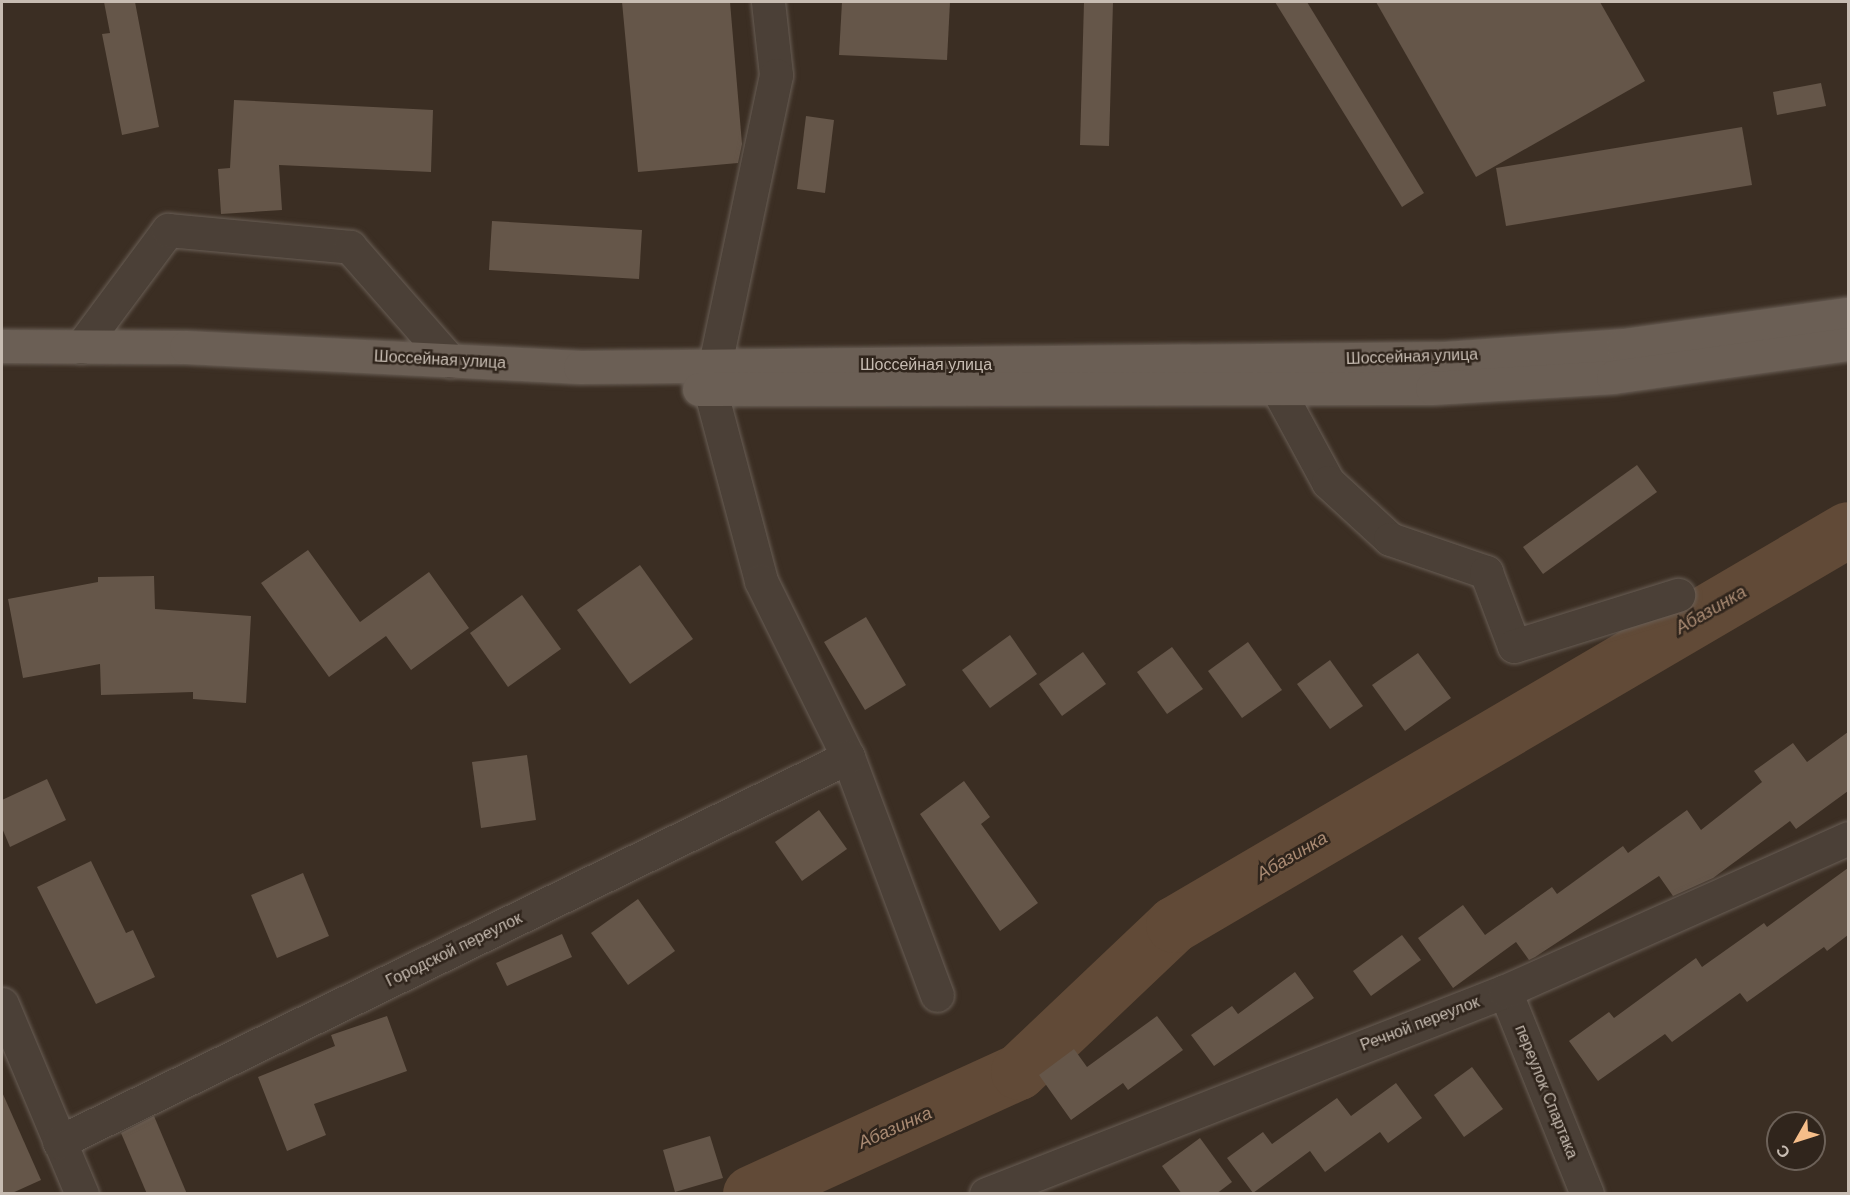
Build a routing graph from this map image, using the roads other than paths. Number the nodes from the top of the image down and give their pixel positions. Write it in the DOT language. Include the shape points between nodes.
graph roads {
  1 [pos="768,2"];
  2 [pos="1848,314"];
  3 [pos="1848,344"];
  4 [pos="2,346"];
  5 [pos="81,347"];
  6 [pos="450,361"];
  7 [pos="2,366"];
  8 [pos="712,378"];
  9 [pos="1277,388"];
  10 [pos="1678,595"];
  11 [pos="848,757"];
  12 [pos="1848,838"];
  13 [pos="1505,990"];
  14 [pos="938,995"];
  15 [pos="2,1004"];
  16 [pos="60,1142"];
  17 [pos="82,1194"];
  18 [pos="986,1194"];
  19 [pos="1587,1194"];
  1 -- 8 [label="street" via="776,75"];
  2 -- 8 [label="main road, Шоссейная улица" via="1624,345 1445,358"];
  3 -- 9 [label="main road, Шоссейная улица" via="1613,377 1432,388"];
  4 -- 5 [label="main road, Шоссейная улица"];
  5 -- 6 [label="main road, Шоссейная улица"];
  5 -- 6 [label="street" via="168,230 350,248"];
  6 -- 8 [label="main road, Шоссейная улица"];
  7 -- 8 [label="main road, Шоссейная улица"];
  8 -- 9 [label="main road, Шоссейная улица"];
  8 -- 11 [label="street" via="761,581"];
  9 -- 10 [label="street" via="1328,482 1390,539 1486,572 1514,646"];
  11 -- 14 [label="street"];
  11 -- 16 [label="street, Городской переулок"];
  12 -- 13 [label="street, Речной переулок"];
  13 -- 18 [label="street, Речной переулок"];
  13 -- 19 [label="street, переулок Спартака"];
  15 -- 16 [label="street"];
  16 -- 17 [label="street"];
}
